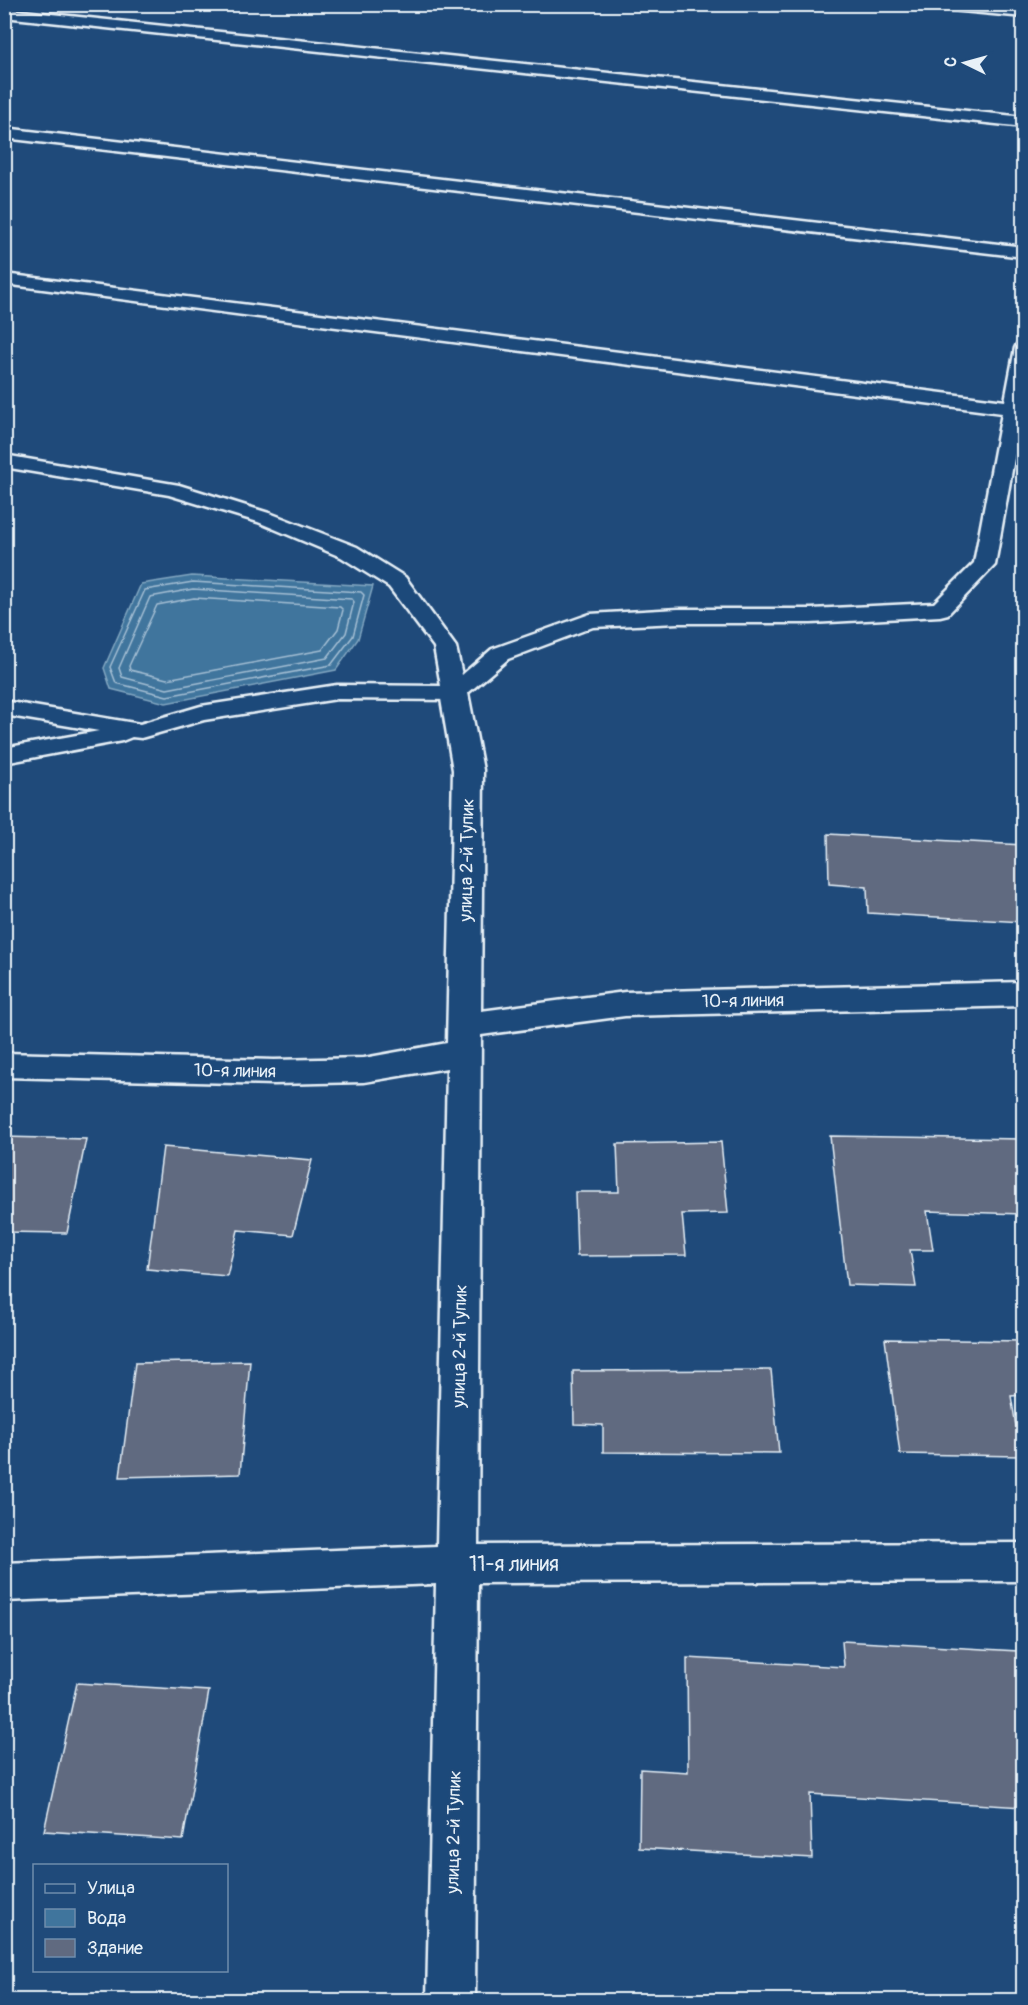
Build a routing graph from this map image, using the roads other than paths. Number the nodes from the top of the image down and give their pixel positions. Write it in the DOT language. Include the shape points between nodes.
graph roads {
  1 [pos="930,4"];
  2 [pos="4,13"];
  3 [pos="1023,13"];
  4 [pos="1023,122"];
  5 [pos="4,133"];
  6 [pos="1023,252"];
  7 [pos="4,279"];
  8 [pos="1023,348"];
  9 [pos="1012,408"];
  10 [pos="4,461"];
  11 [pos="454,693"];
  12 [pos="4,708"];
  13 [pos="141,731"];
  14 [pos="4,756"];
  15 [pos="1023,994"];
  16 [pos="463,1039"];
  17 [pos="4,1065"];
  18 [pos="1023,1562"];
  19 [pos="457,1564"];
  20 [pos="4,1582"];
  21 [pos="452,2001"];
  1 -- 3 [label="lane"];
  2 -- 4 [label="lane"];
  5 -- 6 [label="lane"];
  7 -- 9 [label="lane"];
  8 -- 9 [label="lane"];
  9 -- 11 [label="lane" via="984,565 940,609 590,621 500,654"];
  10 -- 11 [label="lane" via="172,489 265,518 349,552 397,582 445,647"];
  11 -- 13 [label="lane" via="337,692 201,713"];
  11 -- 16 [label="street, улица 2-й Тупик" via="468,770"];
  12 -- 13 [label="lane"];
  13 -- 14 [label="lane"];
  15 -- 16 [label="street, 10-я линия" via="625,1004"];
  16 -- 17 [label="street, 10-я линия" via="364,1070 274,1072"];
  16 -- 19 [label="street, улица 2-й Тупик"];
  18 -- 19 [label="street, 11-я линия"];
  19 -- 20 [label="street, 11-я линия"];
  19 -- 21 [label="street, улица 2-й Тупик"];
}
